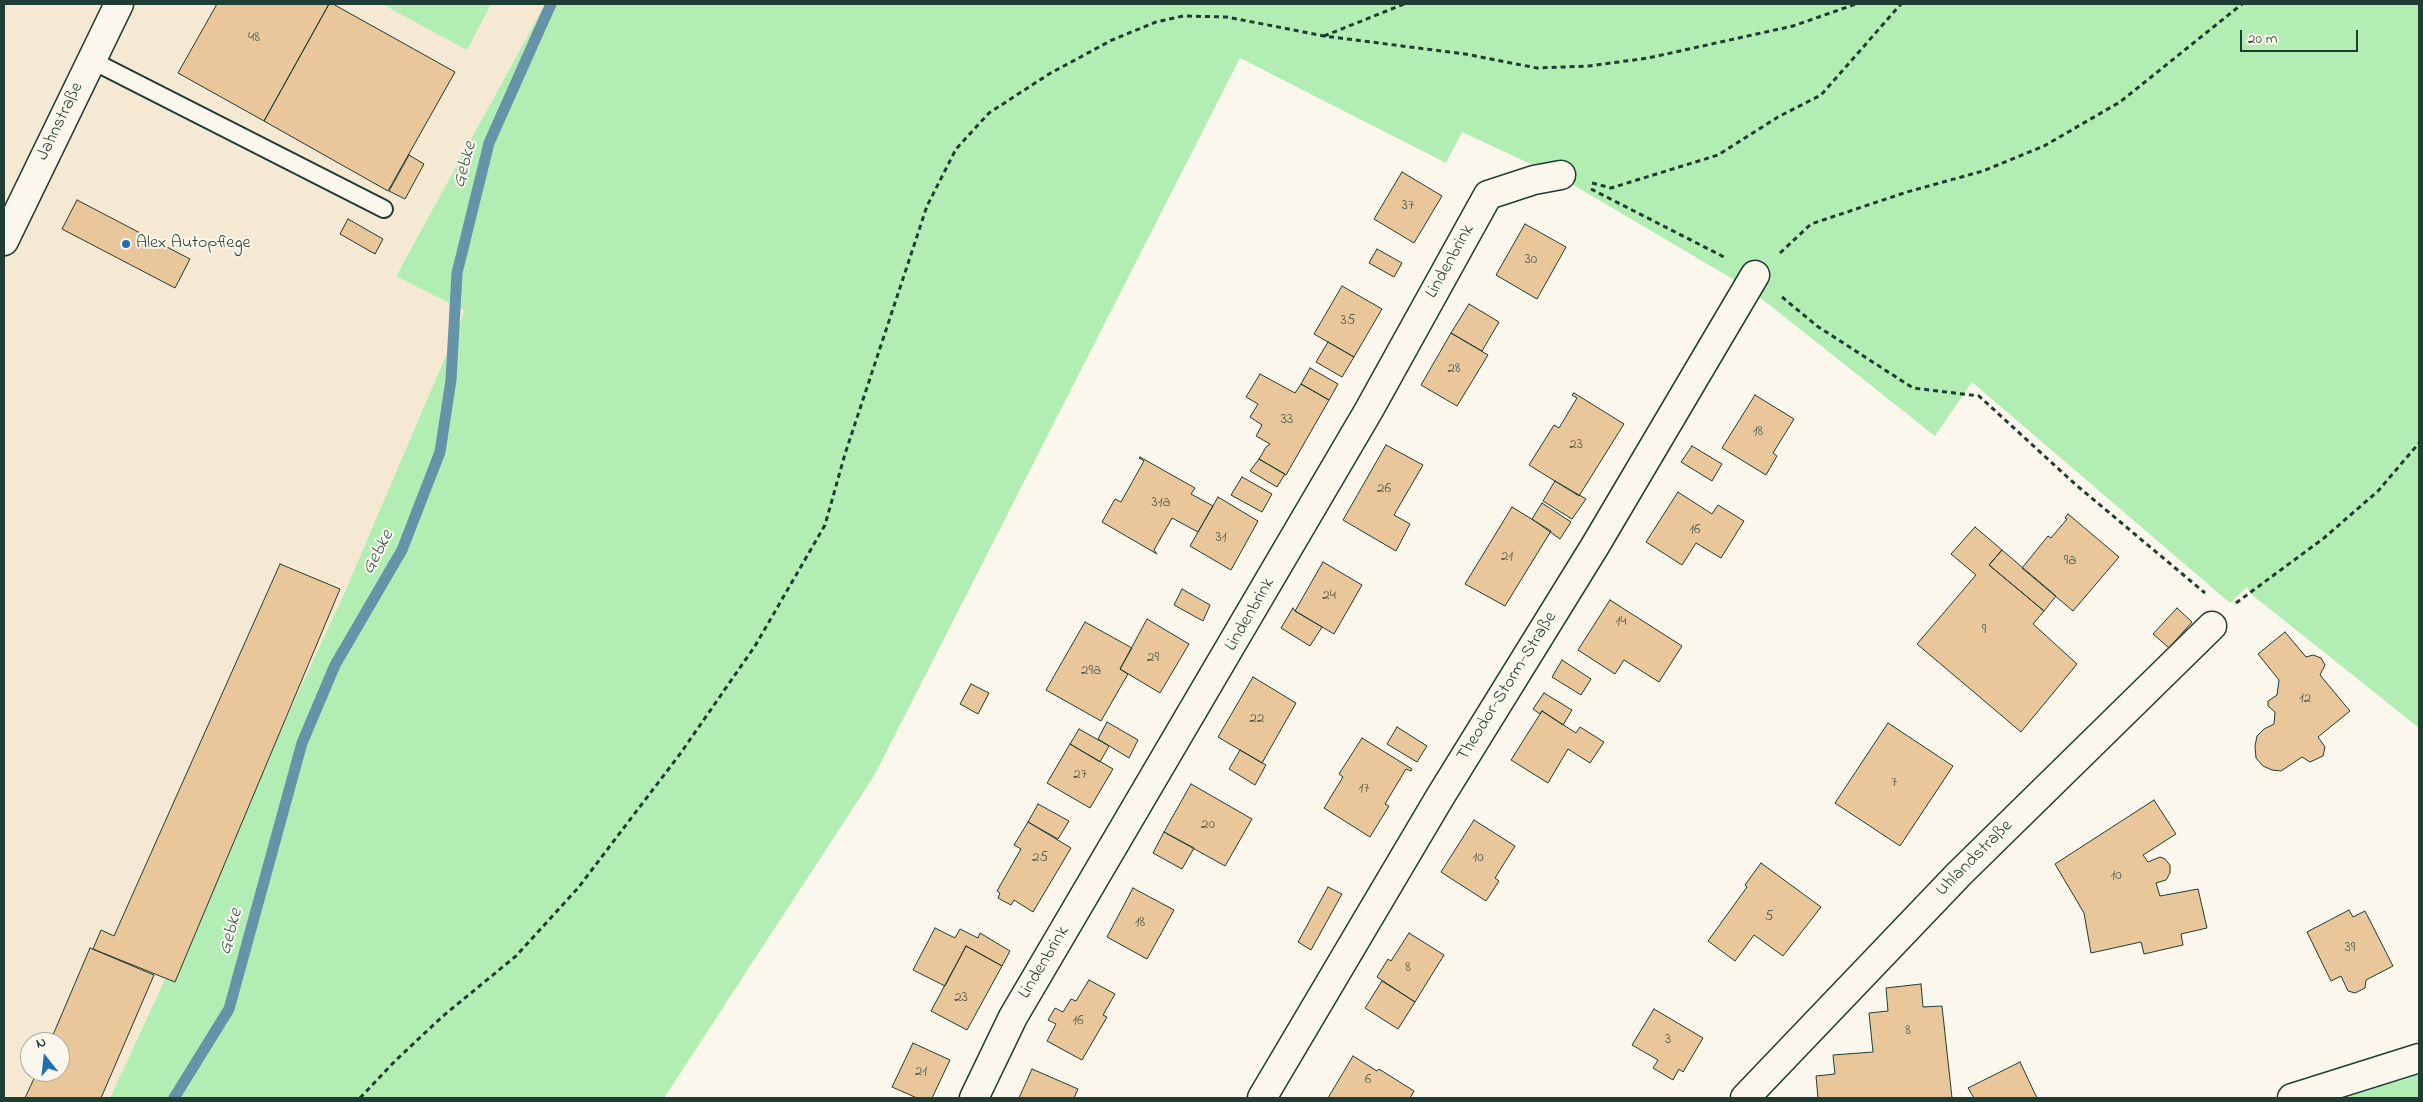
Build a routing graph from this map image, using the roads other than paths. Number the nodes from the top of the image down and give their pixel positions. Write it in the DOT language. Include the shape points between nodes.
graph roads {
  1 [pos="119,4"];
  2 [pos="91,60"];
  3 [pos="1561,175"];
  4 [pos="384,209"];
  5 [pos="4,240"];
  6 [pos="1755,275"];
  7 [pos="2220,619"];
  8 [pos="2419,1058"];
  9 [pos="974,1098"];
  10 [pos="1262,1098"];
  11 [pos="1745,1098"];
  12 [pos="2292,1098"];
  1 -- 2 [label="street, Jahnstraße"];
  2 -- 4 [label="lane"];
  2 -- 5 [label="street, Jahnstraße"];
  3 -- 9 [label="street, Lindenbrink" via="1488,195 1360,427 1013,1017"];
  6 -- 10 [label="street, Theodor-Storm-Straße"];
  7 -- 11 [label="street, Uhlandstraße" via="1959,874"];
  8 -- 12 [label="street"];
}
